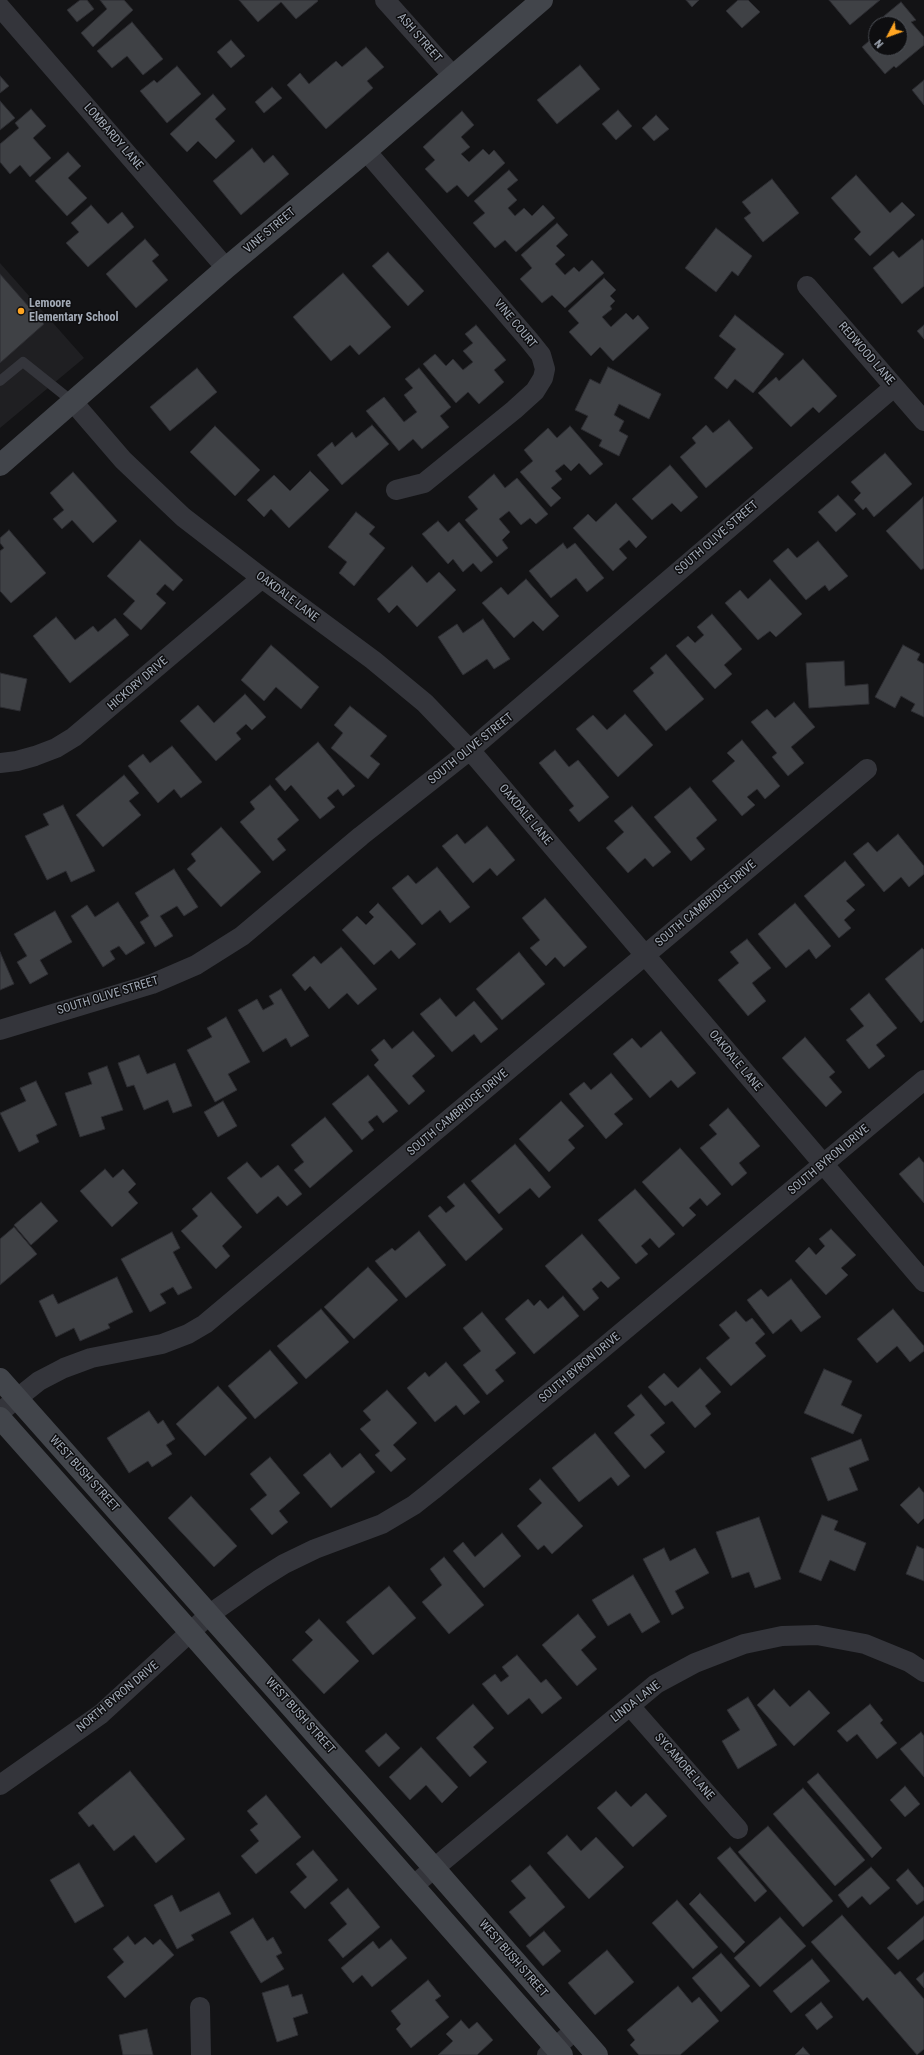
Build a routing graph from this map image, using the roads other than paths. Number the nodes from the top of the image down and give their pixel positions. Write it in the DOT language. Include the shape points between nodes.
graph roads {
  1 [pos="385,0"];
  2 [pos="542,0"];
  3 [pos="0,7"];
  4 [pos="453,76"];
  5 [pos="366,151"];
  6 [pos="226,268"];
  7 [pos="807,286"];
  8 [pos="0,381"];
  9 [pos="894,387"];
  10 [pos="73,402"];
  11 [pos="924,422"];
  12 [pos="0,465"];
  13 [pos="396,490"];
  14 [pos="262,578"];
  15 [pos="470,750"];
  16 [pos="0,763"];
  17 [pos="867,769"];
  18 [pos="645,955"];
  19 [pos="0,1030"];
  20 [pos="924,1080"];
  21 [pos="824,1165"];
  22 [pos="924,1282"];
  23 [pos="0,1379"];
  24 [pos="17,1398"];
  25 [pos="0,1412"];
  26 [pos="0,1418"];
  27 [pos="210,1614"];
  28 [pos="191,1633"];
  29 [pos="924,1672"];
  30 [pos="630,1706"];
  31 [pos="0,1785"];
  32 [pos="738,1829"];
  33 [pos="434,1868"];
  34 [pos="414,1885"];
  35 [pos="200,2007"];
  36 [pos="575,2030"];
  37 [pos="555,2053"];
  38 [pos="201,2055"];
  39 [pos="597,2055"];
  1 -- 4 [label="street, ASH STREET"];
  2 -- 4 [label="main road, VINE STREET"];
  3 -- 6 [label="street, LOMBARDY LANE"];
  4 -- 5 [label="main road, VINE STREET"];
  5 -- 6 [label="main road, VINE STREET"];
  5 -- 13 [label="street, VINE COURT" via="530,340 541,355 545,369 535,391 514,410 424,483"];
  6 -- 10 [label="main road, VINE STREET"];
  7 -- 9 [label="street, REDWOOD LANE"];
  8 -- 10 [label="lane" via="23,362"];
  9 -- 11 [label="street, REDWOOD LANE"];
  9 -- 15 [label="street, SOUTH OLIVE STREET"];
  10 -- 12 [label="main road, VINE STREET"];
  10 -- 14 [label="street, OAKDALE LANE" via="123,460 183,517"];
  14 -- 15 [label="street, OAKDALE LANE" via="373,660 425,703"];
  14 -- 16 [label="street, HICKORY DRIVE" via="74,737 56,748 35,756"];
  15 -- 18 [label="street, OAKDALE LANE"];
  15 -- 19 [label="street, SOUTH OLIVE STREET" via="361,836 242,936 196,965 152,984"];
  17 -- 18 [label="street, SOUTH CAMBRIDGE DRIVE"];
  18 -- 21 [label="street, OAKDALE LANE"];
  18 -- 24 [label="street, SOUTH CAMBRIDGE DRIVE" via="205,1324 162,1344 91,1358 64,1368"];
  20 -- 21 [label="street, SOUTH BYRON DRIVE"];
  21 -- 22 [label="street, OAKDALE LANE"];
  21 -- 27 [label="street, SOUTH BYRON DRIVE" via="419,1502 365,1532 284,1564"];
  23 -- 24 [label="main road, WEST BUSH STREET"];
  24 -- 25 [label="street, SOUTH CAMBRIDGE DRIVE"];
  24 -- 27 [label="main road, WEST BUSH STREET"];
  26 -- 28 [label="main road"];
  27 -- 28 [label="street, NORTH BYRON DRIVE"];
  27 -- 33 [label="main road, WEST BUSH STREET"];
  28 -- 31 [label="street, NORTH BYRON DRIVE" via="101,1714"];
  28 -- 34 [label="main road"];
  29 -- 30 [label="street, LINDA LANE" via="909,1662 866,1644 817,1635 782,1636 744,1644 695,1663 656,1684"];
  30 -- 32 [label="street, SYCAMORE LANE"];
  30 -- 33 [label="street, LINDA LANE"];
  33 -- 34 [label="street, LINDA LANE"];
  33 -- 36 [label="main road, WEST BUSH STREET"];
  34 -- 37 [label="main road"];
  35 -- 38 [label="street"];
  36 -- 37 [label="street"];
  36 -- 39 [label="main road, WEST BUSH STREET"];
}
